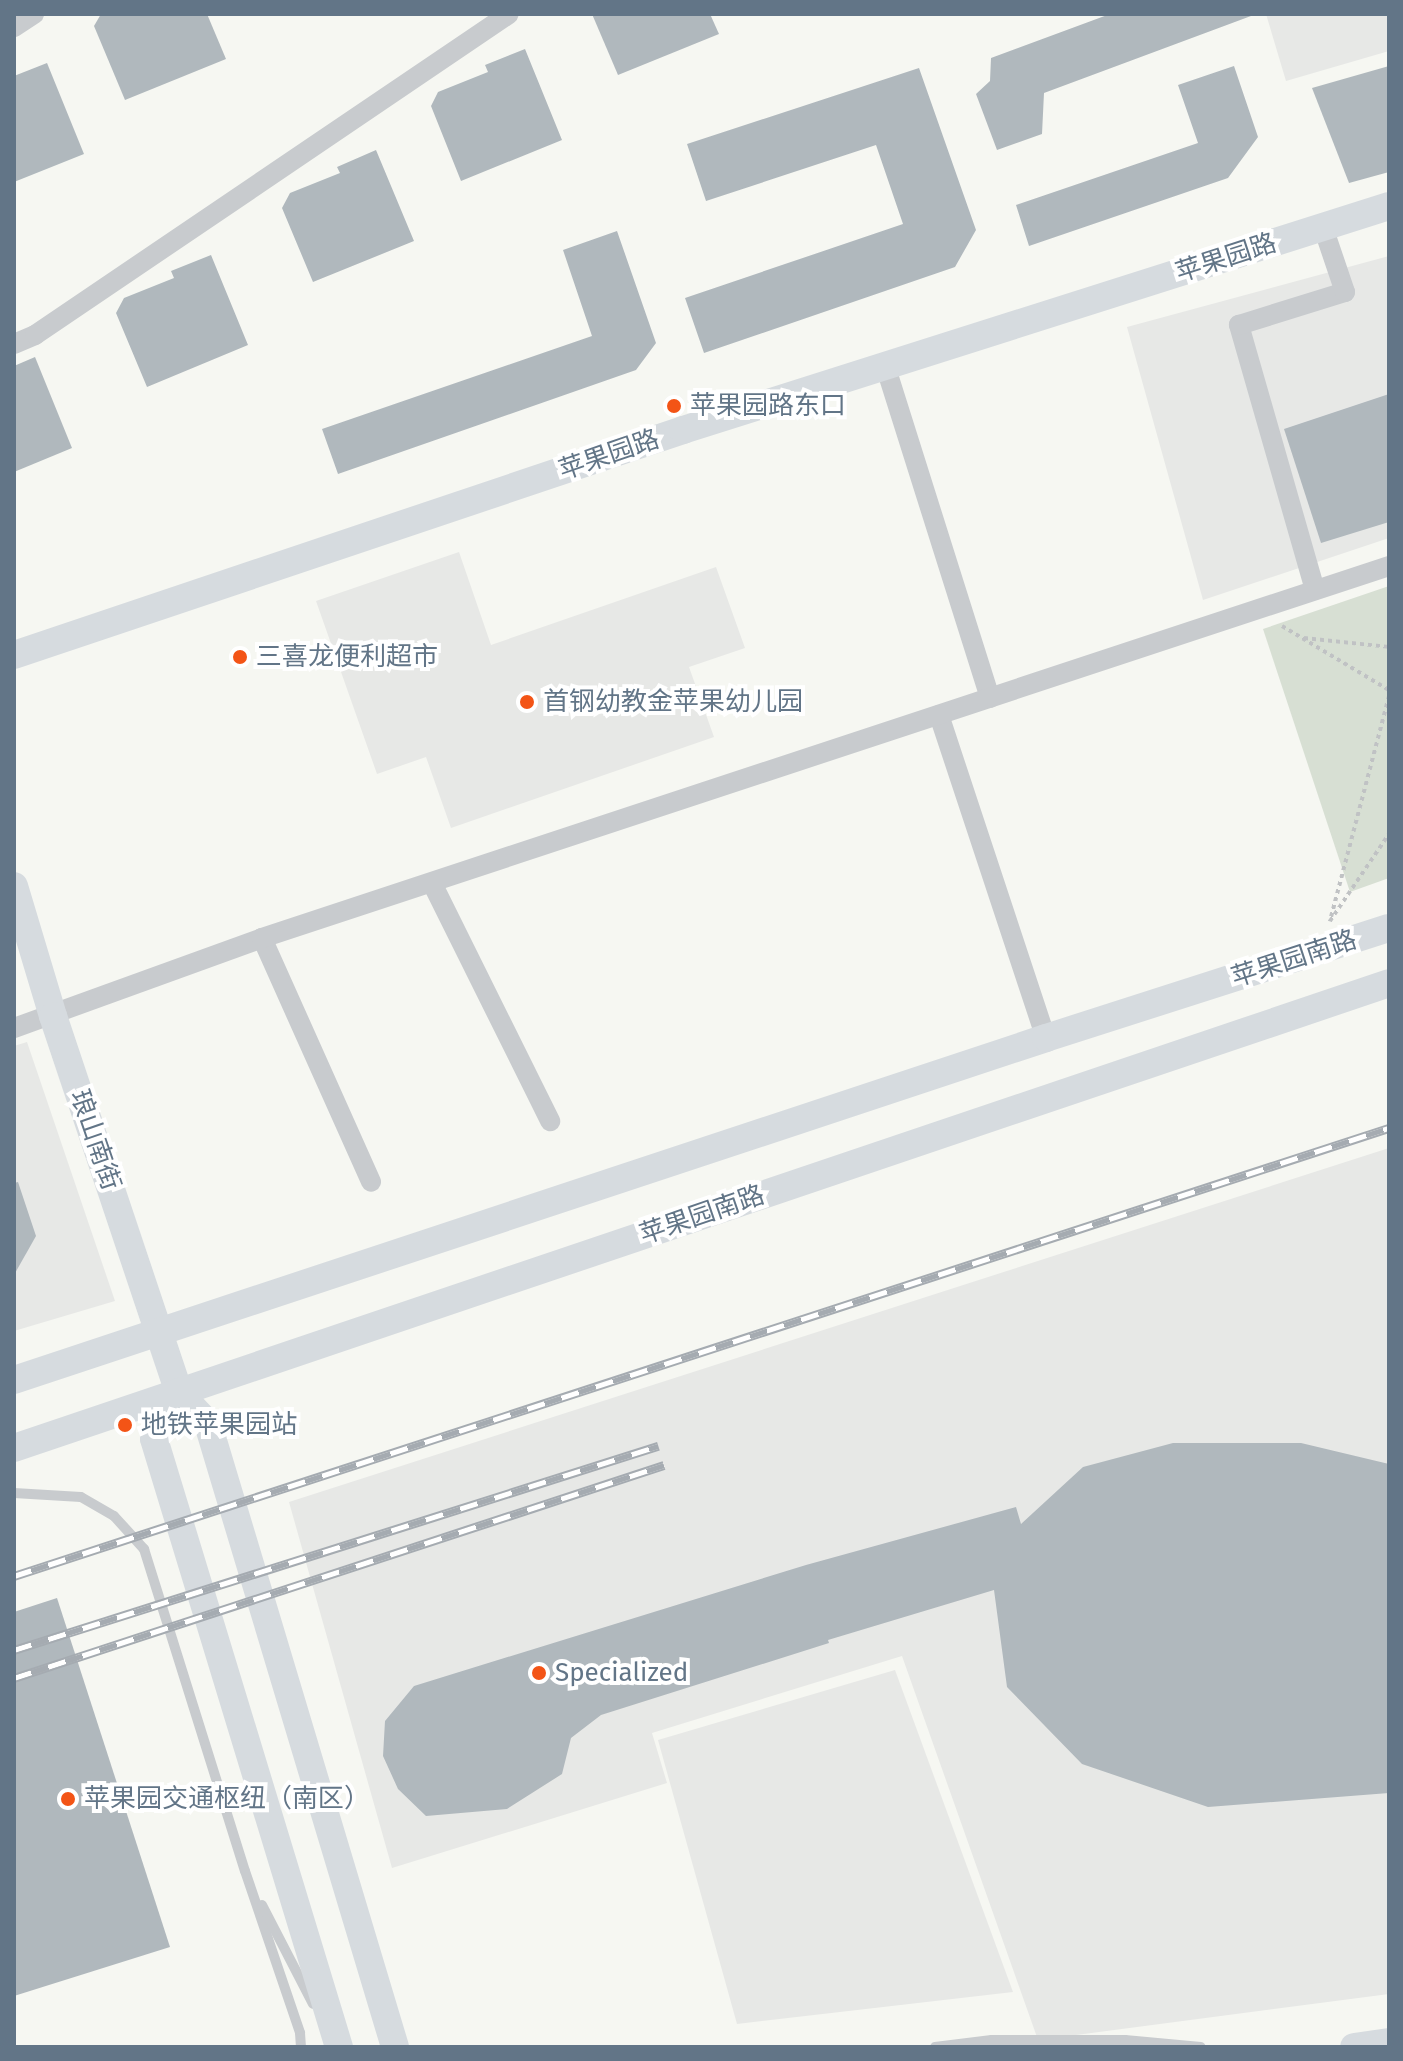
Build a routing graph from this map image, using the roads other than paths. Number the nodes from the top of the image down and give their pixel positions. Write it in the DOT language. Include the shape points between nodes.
graph roads {
  1 [pos="34,14"];
  2 [pos="509,14"];
  3 [pos="14,27"];
  4 [pos="1389,206"];
  5 [pos="1323,227"];
  6 [pos="14,344"];
  7 [pos="885,365"];
  8 [pos="1389,566"];
  9 [pos="1315,590"];
  10 [pos="14,655"];
  11 [pos="990,698"];
  12 [pos="939,715"];
  13 [pos="432,883"];
  14 [pos="14,886"];
  15 [pos="1389,928"];
  16 [pos="262,938"];
  17 [pos="1389,983"];
  18 [pos="53,1016"];
  19 [pos="14,1028"];
  20 [pos="1046,1038"];
  21 [pos="550,1121"];
  22 [pos="371,1182"];
  23 [pos="159,1331"];
  24 [pos="14,1380"];
  25 [pos="179,1393"];
  26 [pos="14,1448"];
  27 [pos="14,1493"];
  28 [pos="245,1871"];
  29 [pos="1389,2042"];
  30 [pos="301,2047"];
  31 [pos="339,2047"];
  32 [pos="352,2047"];
  33 [pos="395,2047"];
  34 [pos="935,2047"];
  35 [pos="1201,2047"];
  36 [pos="1354,2047"];
  1 -- 3 [label="street"];
  2 -- 6 [label="street"];
  4 -- 5 [label="street, 苹果园路"];
  5 -- 7 [label="street, 苹果园路"];
  5 -- 9 [label="street" via="1345,292 1239,325"];
  7 -- 10 [label="street, 苹果园路"];
  7 -- 11 [label="street"];
  8 -- 9 [label="street"];
  9 -- 11 [label="street"];
  11 -- 12 [label="street"];
  12 -- 13 [label="street"];
  12 -- 20 [label="street"];
  13 -- 16 [label="street"];
  13 -- 21 [label="street"];
  14 -- 18 [label="street, 琅山南街"];
  15 -- 20 [label="street, 苹果园南路"];
  16 -- 18 [label="street"];
  16 -- 22 [label="street"];
  17 -- 25 [label="street, 苹果园南路"];
  18 -- 19 [label="street"];
  18 -- 23 [label="street, 琅山南街"];
  20 -- 23 [label="street, 苹果园南路"];
  23 -- 24 [label="street, 苹果园南路"];
  23 -- 25 [label="street, 琅山南街"];
  25 -- 26 [label="street, 苹果园南路"];
  25 -- 31 [label="street" via="154,1439"];
  25 -- 33 [label="street" via="208,1424"];
  27 -- 28 [label="lane" via="81,1497 114,1516 144,1549"];
  28 -- 30 [label="lane"];
  28 -- 32 [label="lane" via="318,2013"];
  29 -- 36 [label="street"];
  34 -- 35 [label="lane" via="992,2040 1125,2040"];
}
